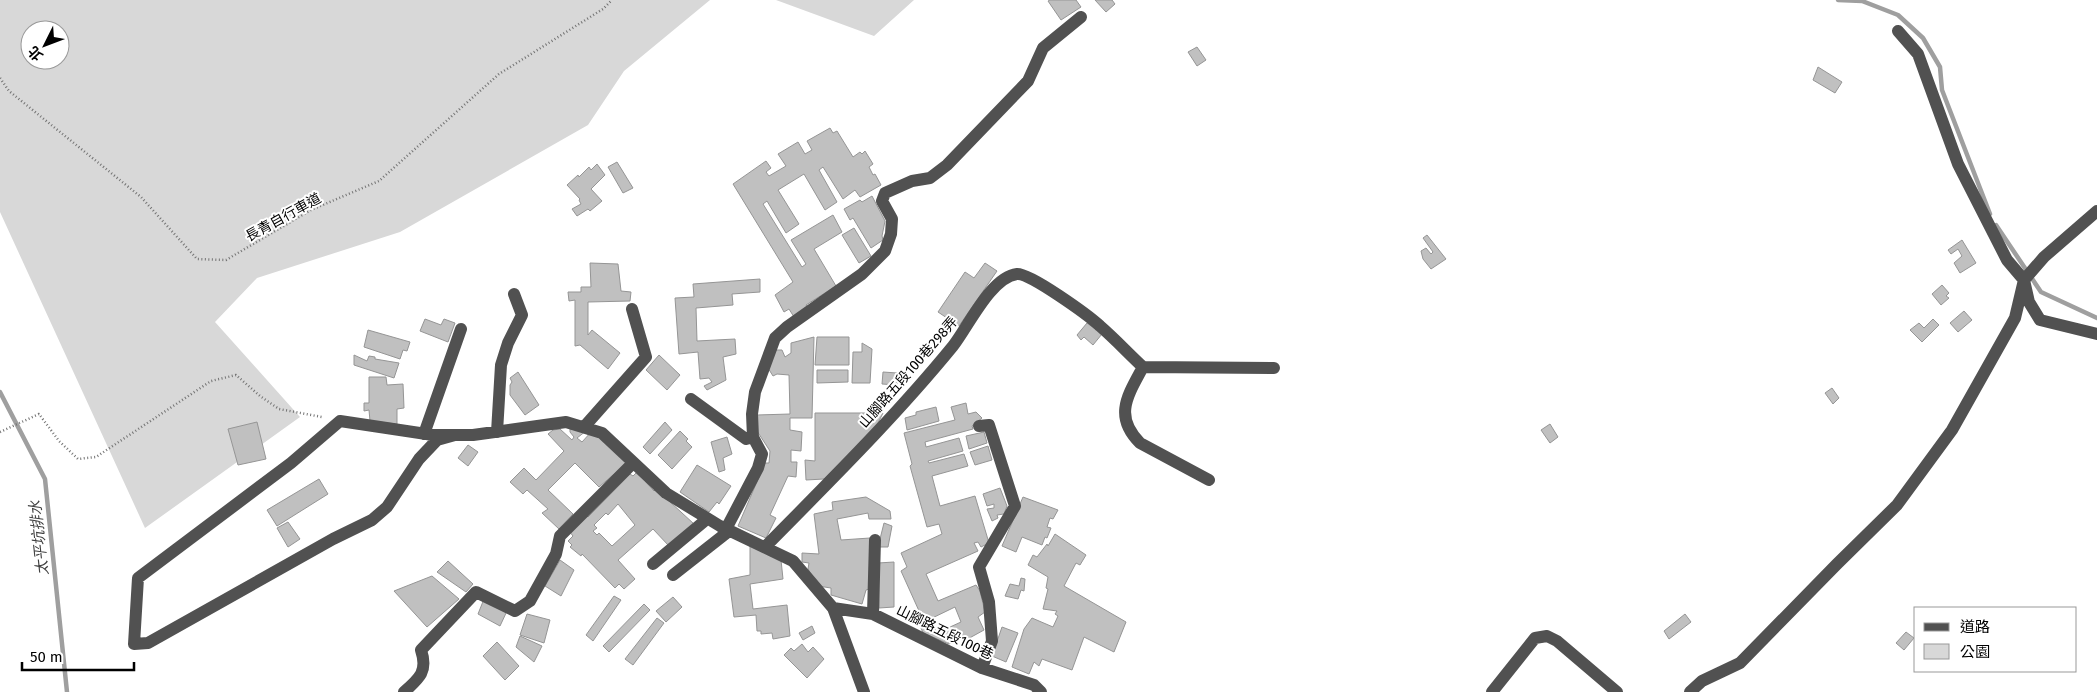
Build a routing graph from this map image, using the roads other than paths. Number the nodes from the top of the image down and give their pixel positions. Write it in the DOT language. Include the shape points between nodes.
graph roads {
  1 [pos="1080,17"];
  2 [pos="1898,32"];
  3 [pos="2097,212"];
  4 [pos="2024,280"];
  5 [pos="514,294"];
  6 [pos="632,309"];
  7 [pos="461,329"];
  8 [pos="2097,334"];
  9 [pos="1144,367"];
  10 [pos="1274,368"];
  11 [pos="691,399"];
  12 [pos="979,426"];
  13 [pos="584,427"];
  14 [pos="497,432"];
  15 [pos="424,434"];
  16 [pos="455,435"];
  17 [pos="753,437"];
  18 [pos="633,462"];
  19 [pos="1209,480"];
  20 [pos="708,519"];
  21 [pos="728,530"];
  22 [pos="875,540"];
  23 [pos="764,547"];
  24 [pos="653,564"];
  25 [pos="673,576"];
  26 [pos="833,608"];
  27 [pos="873,614"];
  28 [pos="982,668"];
  29 [pos="859,689"];
  30 [pos="404,692"];
  31 [pos="1041,692"];
  32 [pos="1492,692"];
  33 [pos="1617,692"];
  34 [pos="1690,692"];
  1 -- 17 [label="lane" via="1044,48 1028,81 947,165 930,178 885,192 882,201 892,219 885,251 862,274 775,338 755,392"];
  2 -- 4 [label="lane" via="1918,54 1958,164 2007,260"];
  3 -- 4 [label="lane" via="2044,257"];
  4 -- 8 [label="lane" via="2029,302 2040,320"];
  4 -- 34 [label="lane" via="2015,318 1952,430 1897,505 1740,662 1702,681"];
  5 -- 14 [label="lane" via="522,315 501,365"];
  6 -- 13 [label="lane" via="646,357"];
  7 -- 15 [label="lane"];
  9 -- 10 [label="lane"];
  9 -- 19 [label="lane" via="1127,397 1126,424 1131,434 1140,443"];
  9 -- 23 [label="lane, 山腳路五段100巷298弄" via="1099,325 1032,278 1018,274 1006,278 997,284 953,346 888,421"];
  11 -- 17 [label="lane" via="746,439"];
  12 -- 28 [label="lane" via="989,425 1015,506 979,567 989,602 992,641"];
  13 -- 14 [label="lane" via="566,422"];
  13 -- 18 [label="lane" via="602,433"];
  14 -- 16 [label="lane"];
  15 -- 16 [label="lane"];
  15 -- 16 [label="lane" via="340,421 291,463 138,578 134,644 148,643 372,520 387,507 419,459 437,440"];
  17 -- 21 [label="lane" via="762,454"];
  18 -- 20 [label="lane" via="666,494"];
  18 -- 30 [label="lane" via="560,536 556,554 530,601 516,611 476,592 421,650 424,660 422,674"];
  20 -- 21 [label="lane"];
  20 -- 24 [label="lane"];
  21 -- 23 [label="lane"];
  21 -- 25 [label="lane"];
  22 -- 27 [label="lane"];
  23 -- 26 [label="lane" via="793,561"];
  26 -- 27 [label="lane, 山腳路五段100巷"];
  26 -- 29 [label="lane"];
  27 -- 28 [label="lane, 山腳路五段100巷"];
  28 -- 31 [label="lane, 山腳路五段100巷" via="1034,685"];
  32 -- 33 [label="lane" via="1536,638 1547,636"];
}
